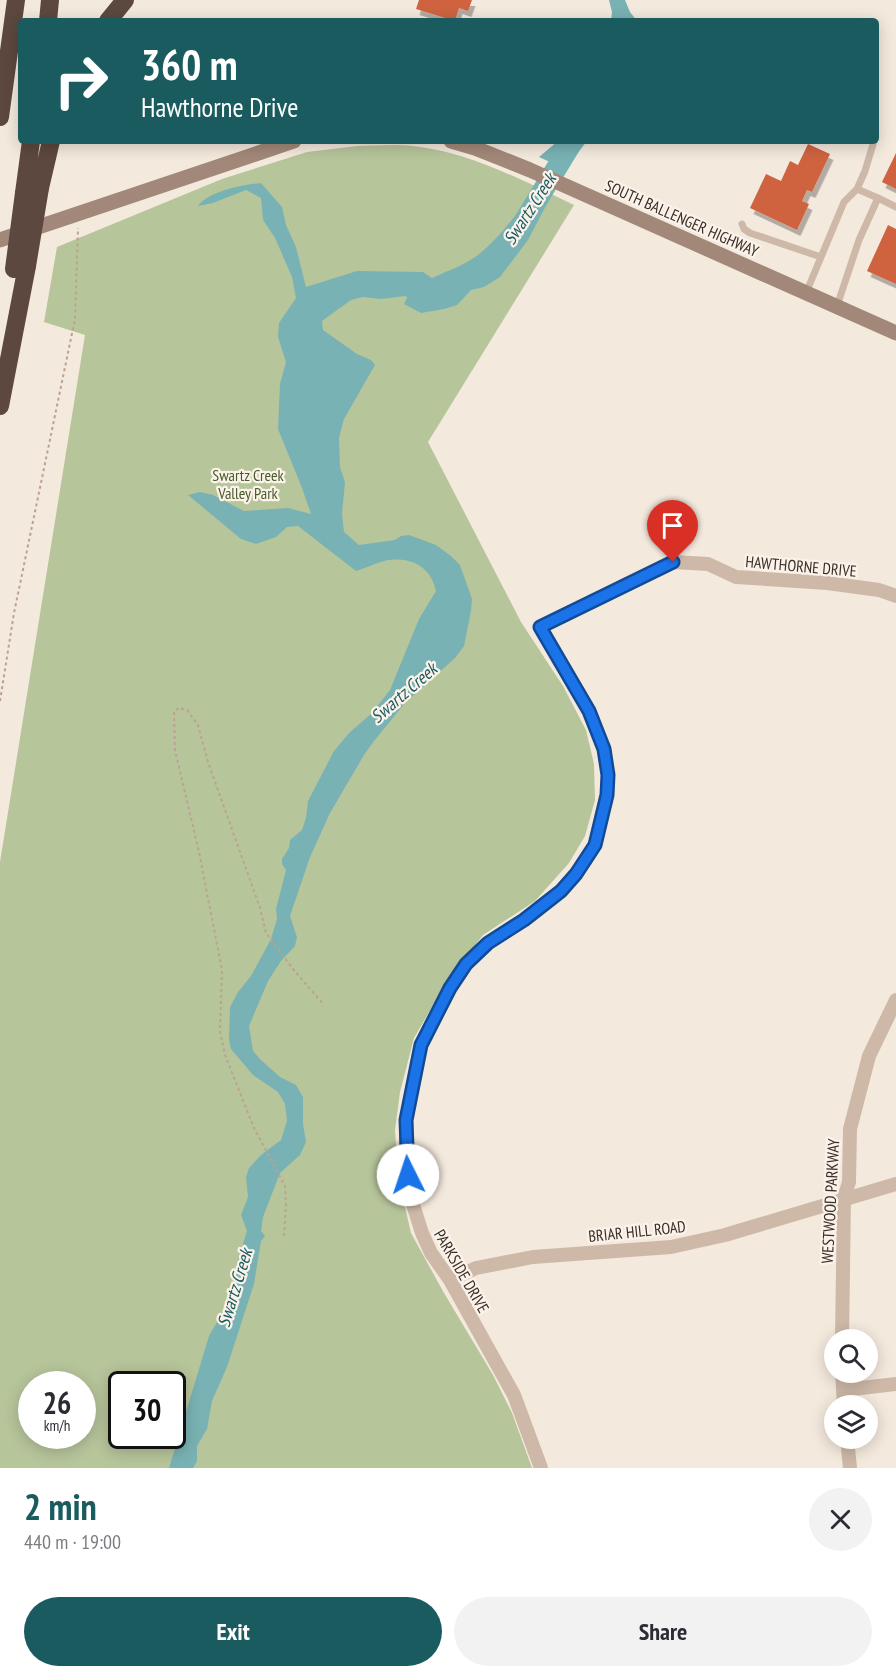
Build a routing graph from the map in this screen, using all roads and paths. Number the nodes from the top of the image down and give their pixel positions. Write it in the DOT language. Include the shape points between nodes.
graph roads {
  1 [pos="16,0"];
  2 [pos="50,0"];
  3 [pos="125,0"];
  4 [pos="48,18"];
  5 [pos="110,18"];
  6 [pos="0,117"];
  7 [pos="31,144"];
  8 [pos="50,144"];
  9 [pos="285,144"];
  10 [pos="461,144"];
  11 [pos="873,144"];
  12 [pos="857,189"];
  13 [pos="32,190"];
  14 [pos="878,198"];
  15 [pos="896,207"];
  16 [pos="79,213"];
  17 [pos="742,224"];
  18 [pos="0,240"];
  19 [pos="821,257"];
  20 [pos="20,267"];
  21 [pos="806,293"];
  22 [pos="836,307"];
  23 [pos="896,333"];
  24 [pos="0,356"];
  25 [pos="0,406"];
  26 [pos="896,596"];
  27 [pos="540,627"];
  28 [pos="0,701"];
  29 [pos="896,1000"];
  30 [pos="324,1005"];
  31 [pos="896,1184"];
  32 [pos="844,1198"];
  33 [pos="284,1236"];
  34 [pos="450,1280"];
  35 [pos="842,1329"];
  36 [pos="843,1383"];
  37 [pos="896,1384"];
  38 [pos="844,1390"];
  39 [pos="844,1395"];
  40 [pos="848,1449"];
  41 [pos="541,1468"];
  42 [pos="850,1468"];
  1 -- 6 [label="highway"];
  2 -- 4 [label="highway"];
  3 -- 5 [label="highway"];
  7 -- 13 [label="highway"];
  8 -- 13 [label="highway"];
  9 -- 16 [label="street"];
  10 -- 21 [label="street, SOUTH BALLENGER HIGHWAY" via="530,170"];
  11 -- 12 [label="lane"];
  12 -- 14 [label="lane"];
  12 -- 19 [label="lane" via="844,202"];
  13 -- 20 [label="highway, bridge"];
  14 -- 15 [label="lane"];
  14 -- 22 [label="lane"];
  16 -- 18 [label="street"];
  16 -- 28 [label="path" via="75,319 14,613"];
  17 -- 19 [label="lane" via="750,233"];
  19 -- 21 [label="lane"];
  20 -- 24 [label="highway"];
  20 -- 25 [label="highway"];
  21 -- 22 [label="street, SOUTH BALLENGER HIGHWAY"];
  22 -- 23 [label="street, SOUTH BALLENGER HIGHWAY"];
  26 -- 27 [label="street, HAWTHORNE DRIVE" via="827,583 736,577 708,564 673,562"];
  27 -- 34 [label="street, PARKSIDE DRIVE" via="589,711 604,749 607,795 595,845 576,874 561,891 488,943 466,964 421,1045 406,1120 410,1195 430,1253"];
  29 -- 32 [label="street, WESTWOOD PARKWAY" via="869,1056 852,1119 849,1182"];
  30 -- 33 [label="path" via="266,933 198,725 187,710 179,708 173,718 175,750 222,970 220,1032 254,1128 285,1186"];
  31 -- 32 [label="street, BRIAR HILL ROAD"];
  32 -- 34 [label="street, BRIAR HILL ROAD" via="671,1247 532,1257 476,1268"];
  32 -- 35 [label="street, WESTWOOD PARKWAY"];
  34 -- 41 [label="street, PARKSIDE DRIVE" via="514,1395"];
  36 -- 38 [label="street"];
  37 -- 38 [label="street"];
  38 -- 39 [label="street"];
  40 -- 42 [label="street"];
}
